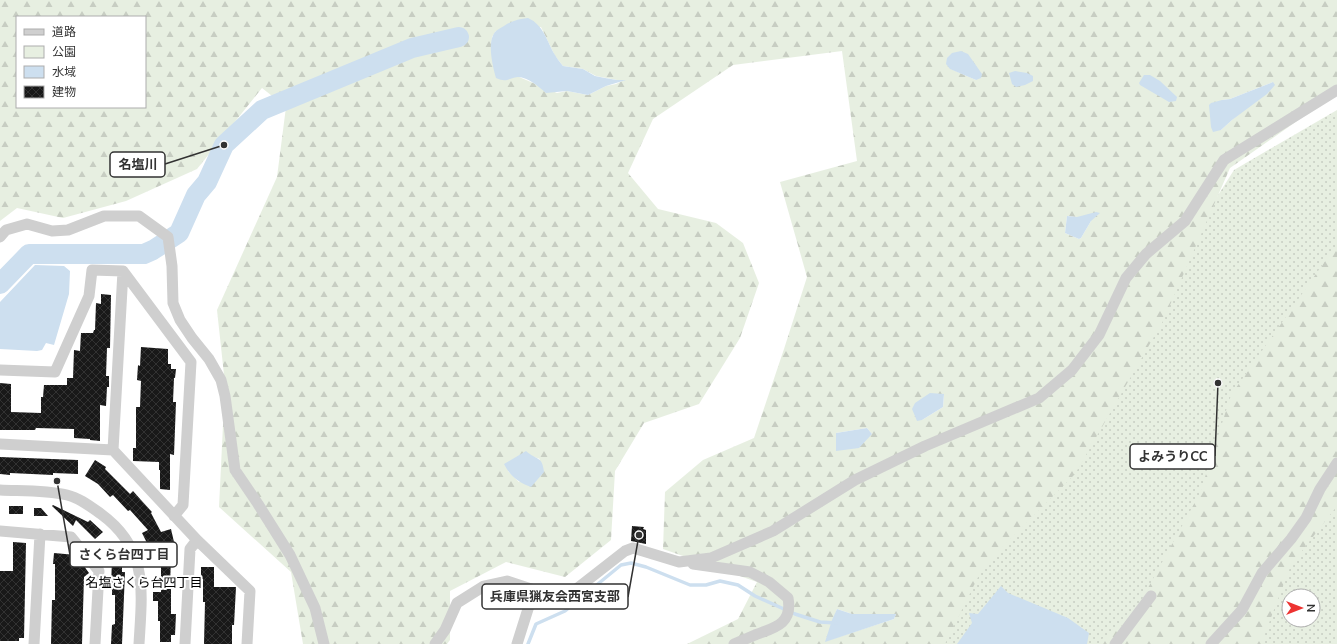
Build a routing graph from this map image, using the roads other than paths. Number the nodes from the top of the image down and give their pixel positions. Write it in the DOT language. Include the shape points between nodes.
graph roads {
  1 [pos="1335,92"];
  2 [pos="0,237"];
  3 [pos="123,271"];
  4 [pos="0,370"];
  5 [pos="0,444"];
  6 [pos="113,450"];
  7 [pos="1337,463"];
  8 [pos="0,490"];
  9 [pos="174,516"];
  10 [pos="0,531"];
  11 [pos="40,534"];
  12 [pos="197,540"];
  13 [pos="679,562"];
  14 [pos="534,590"];
  15 [pos="1151,596"];
  16 [pos="34,644"];
  17 [pos="95,644"];
  18 [pos="139,644"];
  19 [pos="185,644"];
  20 [pos="247,644"];
  21 [pos="324,644"];
  22 [pos="435,644"];
  23 [pos="517,644"];
  24 [pos="734,644"];
  25 [pos="1115,644"];
  26 [pos="1211,644"];
  1 -- 13 [label="street" via="1224,160 1185,221 1146,254 1126,278 1099,335 1077,364 1039,398 925,446 855,480 773,531 711,558"];
  2 -- 21 [label="street" via="6,230 27,224 52,231 68,230 104,216 139,216 168,238 173,303 180,320 221,380 235,470 290,555 315,608"];
  3 -- 4 [label="street" via="92,270 89,296 56,372"];
  3 -- 6 [label="street"];
  3 -- 9 [label="street" via="191,362 183,505"];
  5 -- 6 [label="street"];
  6 -- 9 [label="street"];
  7 -- 26 [label="street" via="1320,489 1306,518 1262,573 1242,610"];
  8 -- 18 [label="street" via="68,496 93,508 118,528 133,549 138,568 142,598"];
  9 -- 12 [label="street"];
  10 -- 11 [label="street"];
  11 -- 16 [label="street"];
  11 -- 17 [label="street" via="71,537 99,571"];
  12 -- 19 [label="street" via="190,549"];
  12 -- 20 [label="street" via="250,591"];
  13 -- 14 [label="street" via="633,548 625,551 575,590 555,594"];
  13 -- 24 [label="street" via="750,572 769,582 788,598 790,606 780,626"];
  14 -- 22 [label="street" via="506,581 484,586 457,604 445,630"];
  14 -- 23 [label="street"];
  15 -- 25 [label="street"];
}
